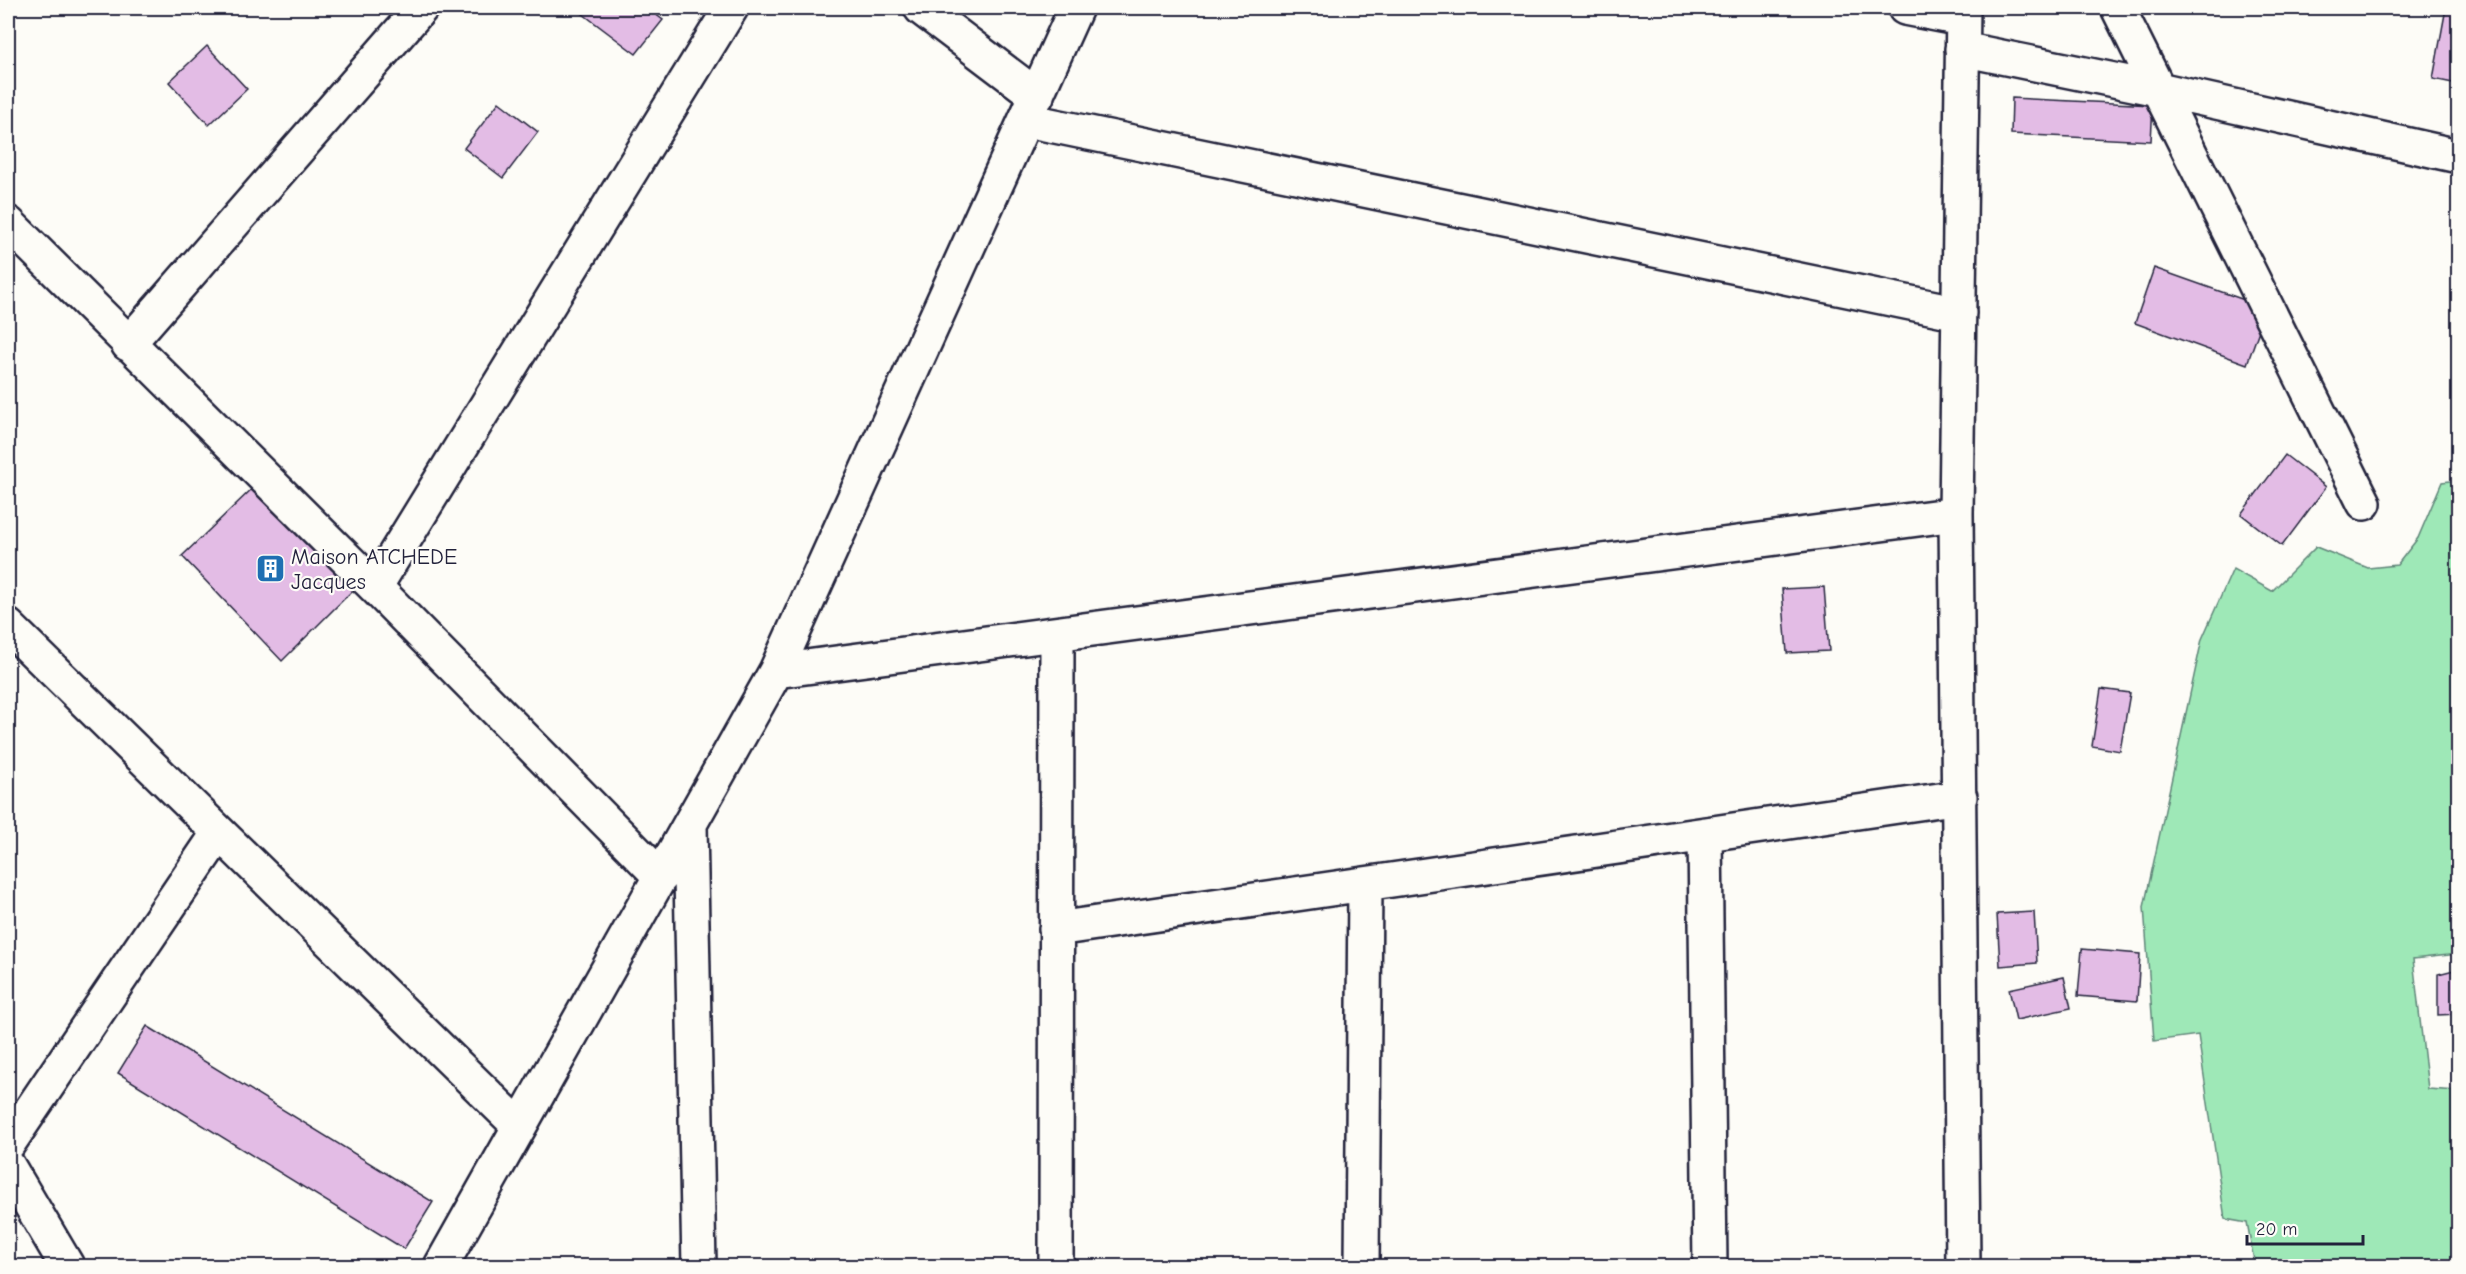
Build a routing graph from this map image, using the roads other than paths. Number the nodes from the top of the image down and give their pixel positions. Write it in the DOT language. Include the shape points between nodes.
graph roads {
  1 [pos="421,8"];
  2 [pos="731,8"];
  3 [pos="921,8"];
  4 [pos="1076,8"];
  5 [pos="1905,8"];
  6 [pos="2118,8"];
  7 [pos="1962,25"];
  8 [pos="2158,88"];
  9 [pos="1031,108"];
  10 [pos="2458,156"];
  11 [pos="8,223"];
  12 [pos="1959,313"];
  13 [pos="128,344"];
  14 [pos="2364,503"];
  15 [pos="1956,514"];
  16 [pos="375,587"];
  17 [pos="8,626"];
  18 [pos="1057,634"];
  19 [pos="776,671"];
  20 [pos="1960,798"];
  21 [pos="690,826"];
  22 [pos="218,834"];
  23 [pos="1705,834"];
  24 [pos="661,877"];
  25 [pos="1365,884"];
  26 [pos="1056,929"];
  27 [pos="519,1126"];
  28 [pos="8,1144"];
  29 [pos="12,1186"];
  30 [pos="67,1266"];
  31 [pos="441,1266"];
  32 [pos="699,1266"];
  33 [pos="1056,1266"];
  34 [pos="1362,1266"];
  35 [pos="1710,1266"];
  36 [pos="1963,1266"];
  1 -- 13 [label="street"];
  2 -- 16 [label="street"];
  3 -- 9 [label="street"];
  4 -- 9 [label="street"];
  5 -- 7 [label="street"];
  6 -- 8 [label="street"];
  7 -- 8 [label="street"];
  7 -- 12 [label="street"];
  8 -- 10 [label="street"];
  8 -- 14 [label="street"];
  9 -- 12 [label="street"];
  9 -- 19 [label="street"];
  11 -- 13 [label="street"];
  12 -- 15 [label="street"];
  13 -- 16 [label="street"];
  15 -- 18 [label="street"];
  15 -- 20 [label="street"];
  16 -- 24 [label="street"];
  17 -- 22 [label="street"];
  18 -- 19 [label="street"];
  18 -- 26 [label="street"];
  19 -- 21 [label="street"];
  20 -- 23 [label="street"];
  20 -- 36 [label="street"];
  21 -- 24 [label="street"];
  21 -- 32 [label="street"];
  22 -- 27 [label="street"];
  22 -- 28 [label="street"];
  23 -- 25 [label="street"];
  23 -- 35 [label="street"];
  24 -- 27 [label="street"];
  25 -- 26 [label="street"];
  25 -- 34 [label="street"];
  26 -- 33 [label="street"];
  27 -- 31 [label="street"];
  29 -- 30 [label="street"];
}
